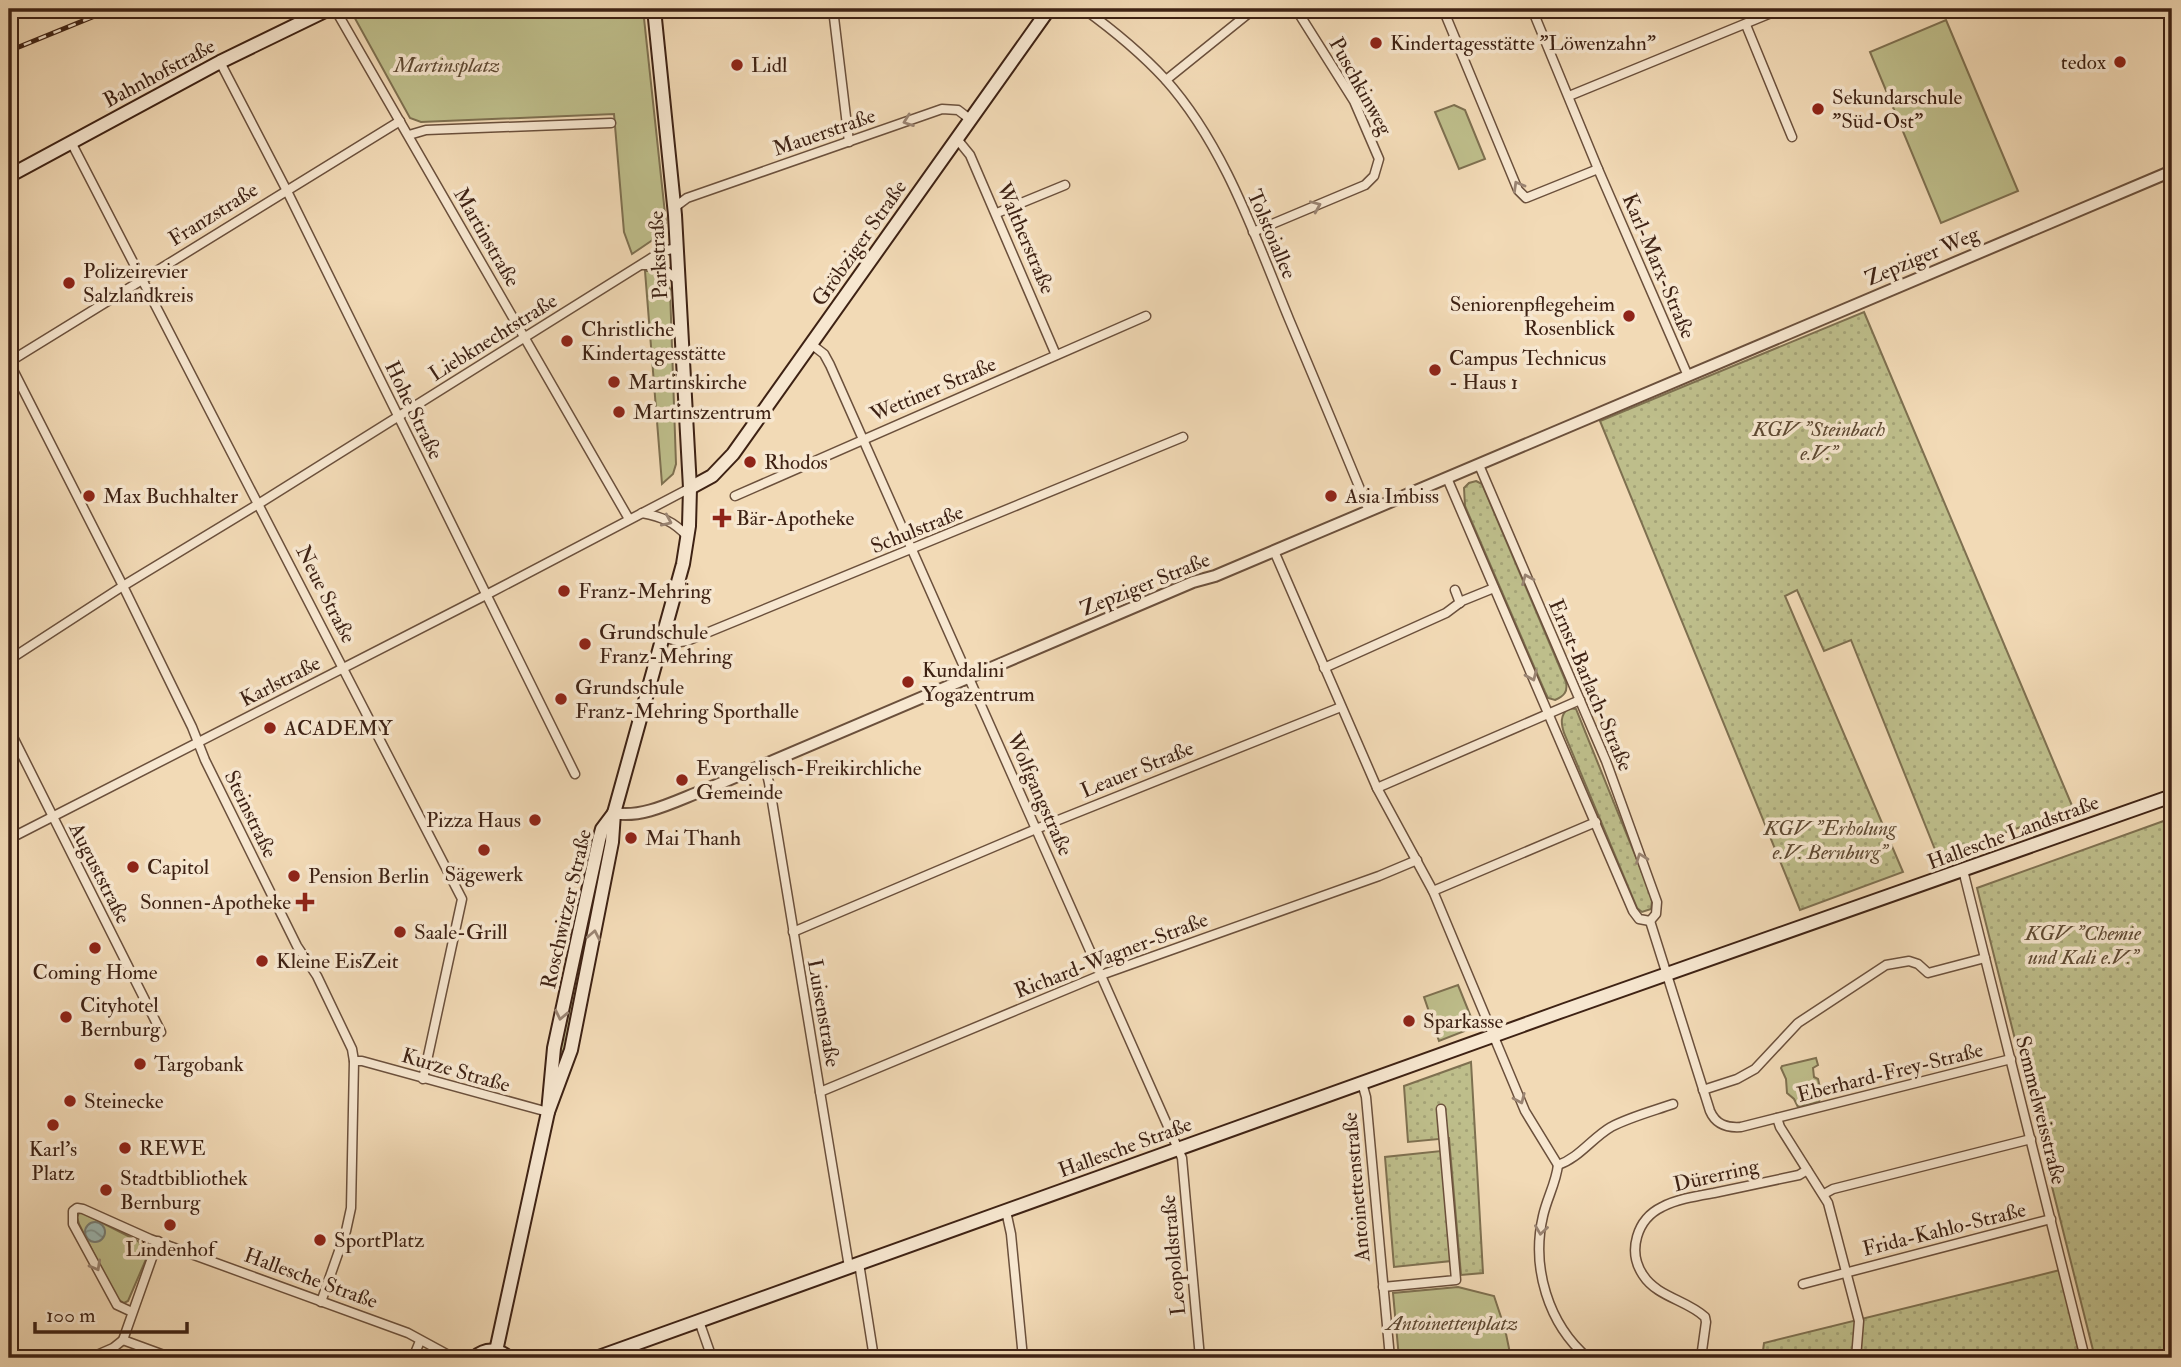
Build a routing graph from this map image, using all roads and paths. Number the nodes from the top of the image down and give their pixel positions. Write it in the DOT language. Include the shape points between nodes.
graph roads {
  1 [pos="332,9"];
  2 [pos="834,9"];
  3 [pos="1049,9"];
  4 [pos="1084,9"];
  5 [pos="1254,9"];
  6 [pos="1296,9"];
  7 [pos="1443,9"];
  8 [pos="1532,9"];
  9 [pos="1781,9"];
  10 [pos="1766,12"];
  11 [pos="656,13"];
  12 [pos="1746,25"];
  13 [pos="220,62"];
  14 [pos="1166,80"];
  15 [pos="1569,96"];
  16 [pos="971,120"];
  17 [pos="400,121"];
  18 [pos="611,123"];
  19 [pos="409,135"];
  20 [pos="1792,136"];
  21 [pos="957,139"];
  22 [pos="71,142"];
  23 [pos="849,142"];
  24 [pos="1598,169"];
  25 [pos="2172,171"];
  26 [pos="9,176"];
  27 [pos="1065,185"];
  28 [pos="673,186"];
  29 [pos="286,189"];
  30 [pos="687,198"];
  31 [pos="675,207"];
  32 [pos="997,213"];
  33 [pos="1253,232"];
  34 [pos="677,248"];
  35 [pos="640,265"];
  36 [pos="143,278"];
  37 [pos="679,281"];
  38 [pos="1146,316"];
  39 [pos="525,338"];
  40 [pos="811,344"];
  41 [pos="1056,355"];
  42 [pos="9,362"];
  43 [pos="1688,376"];
  44 [pos="398,416"];
  45 [pos="1183,438"];
  46 [pos="862,440"];
  47 [pos="1479,465"];
  48 [pos="1447,478"];
  49 [pos="690,488"];
  50 [pos="735,496"];
  51 [pos="260,503"];
  52 [pos="1369,511"];
  53 [pos="642,513"];
  54 [pos="629,519"];
  55 [pos="688,537"];
  56 [pos="911,551"];
  57 [pos="1274,551"];
  58 [pos="123,586"];
  59 [pos="1494,588"];
  60 [pos="1455,590"];
  61 [pos="485,595"];
  62 [pos="1460,603"];
  63 [pos="663,636"];
  64 [pos="9,660"];
  65 [pos="343,667"];
  66 [pos="1324,668"];
  67 [pos="969,678"];
  68 [pos="1580,700"];
  69 [pos="1340,707"];
  70 [pos="1548,713"];
  71 [pos="9,729"];
  72 [pos="198,743"];
  73 [pos="765,765"];
  74 [pos="575,774"];
  75 [pos="1377,788"];
  76 [pos="2172,796"];
  77 [pos="614,813"];
  78 [pos="52,817"];
  79 [pos="1596,822"];
  80 [pos="1035,828"];
  81 [pos="9,839"];
  82 [pos="1417,860"];
  83 [pos="1963,870"];
  84 [pos="1433,891"];
  85 [pos="1650,921"];
  86 [pos="793,932"];
  87 [pos="1985,958"];
  88 [pos="1668,974"];
  89 [pos="1101,975"];
  90 [pos="161,1032"];
  91 [pos="1495,1036"];
  92 [pos="2011,1059"];
  93 [pos="354,1061"];
  94 [pos="423,1079"];
  95 [pos="1362,1083"];
  96 [pos="1703,1090"];
  97 [pos="820,1092"];
  98 [pos="1673,1104"];
  99 [pos="1441,1109"];
  100 [pos="548,1112"];
  101 [pos="1777,1118"];
  102 [pos="2031,1139"];
  103 [pos="1178,1149"];
  104 [pos="1558,1165"];
  105 [pos="1807,1170"];
  106 [pos="1824,1194"];
  107 [pos="1006,1210"];
  108 [pos="2050,1219"];
  109 [pos="158,1241"];
  110 [pos="854,1265"];
  111 [pos="1847,1272"];
  112 [pos="1804,1284"];
  113 [pos="1383,1287"];
  114 [pos="321,1302"];
  115 [pos="132,1312"];
  116 [pos="699,1321"];
  117 [pos="123,1340"];
  118 [pos="420,1341"];
  119 [pos="496,1351"];
  120 [pos="451,1357"];
  121 [pos="90,1358"];
  122 [pos="172,1358"];
  123 [pos="413,1358"];
  124 [pos="474,1358"];
  125 [pos="509,1358"];
  126 [pos="596,1358"];
  127 [pos="712,1358"];
  128 [pos="874,1358"];
  129 [pos="1023,1358"];
  130 [pos="1200,1358"];
  131 [pos="1390,1358"];
  132 [pos="1588,1358"];
  133 [pos="1701,1358"];
  134 [pos="1856,1358"];
  135 [pos="2085,1358"];
  1 -- 13 [label="main road, Bahnhofstraße"];
  1 -- 17 [label="street, Martinstraße"];
  2 -- 23 [label="street"];
  3 -- 16 [label="main road, Gröbziger Straße"];
  4 -- 14 [label="street, Tolstoiallee" via="1133,46"];
  5 -- 14 [label="street"];
  33 -- 6 [label="street, Puschkinweg, one-way" via="1365,185 1378,168 1377,151 1354,101"];
  24 -- 7 [label="street, one-way" via="1526,198 1518,190"];
  8 -- 15 [label="street, Karl-Marx-Straße"];
  9 -- 10 [label="street"];
  10 -- 12 [label="street"];
  11 -- 28 [label="main road, Parkstraße"];
  12 -- 15 [label="street"];
  12 -- 20 [label="street"];
  13 -- 22 [label="main road, Bahnhofstraße"];
  13 -- 29 [label="street, Hohe Straße"];
  14 -- 33 [label="street, Tolstoiallee" via="1201,127"];
  15 -- 24 [label="street, Karl-Marx-Straße"];
  16 -- 21 [label="main road, Gröbziger Straße"];
  16 -- 23 [label="street, Mauerstraße, one-way" via="958,110 942,109"];
  17 -- 19 [label="street, Martinstraße"];
  17 -- 29 [label="street, Franzstraße"];
  18 -- 19 [label="street" via="426,130"];
  19 -- 39 [label="street, Martinstraße"];
  21 -- 32 [label="street, Waltherstraße" via="970,155"];
  21 -- 40 [label="main road, Gröbziger Straße"];
  22 -- 26 [label="main road, Bahnhofstraße"];
  22 -- 36 [label="street, Neue Straße"];
  23 -- 30 [label="street, Mauerstraße"];
  24 -- 43 [label="street, Karl-Marx-Straße"];
  25 -- 43 [label="street, Zepziger Weg"];
  27 -- 32 [label="street"];
  28 -- 30 [label="street"];
  28 -- 31 [label="main road, Parkstraße"];
  29 -- 36 [label="street, Franzstraße"];
  29 -- 44 [label="street, Hohe Straße"];
  30 -- 31 [label="street, Mauerstraße"];
  31 -- 34 [label="main road, Parkstraße"];
  32 -- 41 [label="street, Waltherstraße"];
  33 -- 52 [label="street, Tolstoiallee"];
  34 -- 35 [label="street, Liebknechtstraße"];
  34 -- 37 [label="main road, Parkstraße"];
  35 -- 37 [label="street" via="659,265"];
  35 -- 39 [label="street, Liebknechtstraße"];
  36 -- 42 [label="street, Franzstraße"];
  36 -- 51 [label="street, Neue Straße"];
  37 -- 49 [label="main road, Parkstraße"];
  38 -- 41 [label="street, Wettiner Straße"];
  39 -- 44 [label="street, Liebknechtstraße"];
  39 -- 54 [label="street, Martinstraße"];
  40 -- 46 [label="street, Wolfgangstraße" via="830,365"];
  40 -- 49 [label="main road, Gröbziger Straße" via="725,464"];
  41 -- 46 [label="street, Wettiner Straße"];
  42 -- 58 [label="street, Steinstraße"];
  43 -- 47 [label="street, Zepziger Straße"];
  44 -- 51 [label="street, Liebknechtstraße"];
  44 -- 61 [label="street, Hohe Straße"];
  45 -- 56 [label="street, Schulstraße"];
  46 -- 50 [label="street, Wettiner Straße"];
  46 -- 56 [label="street, Wolfgangstraße"];
  47 -- 48 [label="street, Zepziger Straße"];
  68 -- 47 [label="street, Ernst-Barlach-Straße, one-way"];
  48 -- 52 [label="street, Zepziger Straße"];
  48 -- 59 [label="street, Ernst-Barlach-Straße"];
  49 -- 53 [label="street, Karlstraße"];
  49 -- 55 [label="main road, Parkstraße"];
  51 -- 58 [label="street, Liebknechtstraße"];
  51 -- 65 [label="street, Neue Straße"];
  52 -- 57 [label="street, Zepziger Straße"];
  53 -- 54 [label="street, Karlstraße"];
  53 -- 55 [label="street, one-way" via="671,521"];
  54 -- 61 [label="street, Karlstraße"];
  55 -- 63 [label="main road, Parkstraße"];
  56 -- 63 [label="street, Schulstraße" via="687,641"];
  56 -- 67 [label="street, Wolfgangstraße"];
  57 -- 66 [label="street"];
  57 -- 67 [label="street, Zepziger Straße"];
  58 -- 64 [label="street, Liebknechtstraße"];
  58 -- 72 [label="street, Steinstraße"];
  59 -- 62 [label="street"];
  59 -- 70 [label="street, Ernst-Barlach-Straße, one-way"];
  60 -- 62 [label="street"];
  61 -- 65 [label="street, Karlstraße"];
  61 -- 74 [label="street, Hohe Straße"];
  62 -- 66 [label="street"];
  63 -- 77 [label="main road, Roschwitzer Straße"];
  65 -- 72 [label="street, Karlstraße"];
  65 -- 94 [label="street, Neue Straße" via="463,899"];
  66 -- 69 [label="street"];
  67 -- 73 [label="street, Zepziger Straße"];
  67 -- 80 [label="street, Wolfgangstraße"];
  68 -- 70 [label="street"];
  85 -- 68 [label="street, Ernst-Barlach-Straße, one-way" via="1657,902"];
  69 -- 75 [label="street"];
  69 -- 80 [label="street, Leauer Straße"];
  70 -- 75 [label="street"];
  70 -- 79 [label="street, Ernst-Barlach-Straße"];
  71 -- 78 [label="street, Auguststraße"];
  72 -- 78 [label="street, Karlstraße"];
  72 -- 93 [label="street, Steinstraße" via="297,946 317,976"];
  73 -- 77 [label="street, Zepziger Straße" via="645,811"];
  73 -- 86 [label="street, Luisenstraße"];
  75 -- 82 [label="street"];
  76 -- 83 [label="main road, Hallesche Landstraße"];
  77 -- 100 [label="main road, Roschwitzer Straße" via="599,840 554,1048"];
  78 -- 81 [label="street, Karlstraße"];
  78 -- 90 [label="street, Auguststraße"];
  79 -- 84 [label="street"];
  79 -- 85 [label="street, Ernst-Barlach-Straße" via="1633,911 1639,919"];
  80 -- 86 [label="street, Leauer Straße"];
  80 -- 89 [label="street, Wolfgangstraße"];
  82 -- 84 [label="street"];
  82 -- 89 [label="street, Richard-Wagner-Straße"];
  83 -- 87 [label="street, Semmelweisstraße"];
  83 -- 88 [label="main road, Hallesche Landstraße"];
  84 -- 91 [label="street"];
  85 -- 88 [label="street, Ernst-Barlach-Straße"];
  86 -- 97 [label="street, Luisenstraße"];
  87 -- 92 [label="street, Semmelweisstraße"];
  87 -- 96 [label="street" via="1928,973 1909,961 1886,965 1798,1024 1755,1069"];
  88 -- 91 [label="main road, Hallesche Straße"];
  88 -- 96 [label="street, Ernst-Barlach-Straße"];
  89 -- 97 [label="street, Richard-Wagner-Straße"];
  89 -- 103 [label="street, Wolfgangstraße"];
  91 -- 95 [label="main road, Hallesche Straße"];
  91 -- 104 [label="street, one-way" via="1531,1124"];
  92 -- 101 [label="street, Eberhard-Frey-Straße"];
  92 -- 102 [label="street, Semmelweisstraße"];
  93 -- 94 [label="street, Kurze Straße"];
  93 -- 114 [label="street, Steinstraße" via="351,1208"];
  94 -- 100 [label="street, Kurze Straße"];
  95 -- 103 [label="main road, Hallesche Straße"];
  95 -- 113 [label="street, Antoinettenstraße"];
  96 -- 101 [label="street, Eberhard-Frey-Straße" via="1713,1118 1723,1125 1741,1127"];
  97 -- 110 [label="street, Luisenstraße"];
  98 -- 104 [label="street" via="1613,1126"];
  99 -- 113 [label="street, Antoinettenstraße" via="1456,1280"];
  100 -- 119 [label="main road, Roschwitzer Straße"];
  101 -- 105 [label="street"];
  102 -- 106 [label="street"];
  102 -- 108 [label="street, Semmelweisstraße"];
  103 -- 107 [label="main road, Hallesche Straße"];
  103 -- 130 [label="street, Leopoldstraße" via="1184,1166"];
  104 -- 132 [label="street, one-way" via="1543,1215 1540,1269 1558,1319"];
  105 -- 106 [label="street"];
  105 -- 133 [label="street, Dürerring" via="1662,1206 1643,1220 1635,1241 1643,1276 1705,1317"];
  106 -- 111 [label="street"];
  107 -- 110 [label="main road, Hallesche Straße"];
  107 -- 129 [label="street"];
  108 -- 111 [label="street, Frida-Kahlo-Straße"];
  108 -- 135 [label="street, Semmelweisstraße"];
  109 -- 114 [label="street, Hallesche Straße"];
  109 -- 115 [label="street"];
  109 -- 115 [label="street, Hallesche Straße, one-way" via="83,1209 73,1211 73,1224 117,1305"];
  110 -- 116 [label="main road, Hallesche Straße"];
  110 -- 128 [label="street, Luisenstraße"];
  111 -- 112 [label="street, Frida-Kahlo-Straße"];
  111 -- 134 [label="street" via="1859,1321"];
  113 -- 131 [label="street, Antoinettenstraße"];
  114 -- 118 [label="street, Hallesche Straße"];
  115 -- 117 [label="street"];
  116 -- 126 [label="main road, Hallesche Straße"];
  116 -- 127 [label="street"];
  117 -- 121 [label="street"];
  117 -- 122 [label="street"];
  118 -- 120 [label="street, Hallesche Straße"];
  118 -- 123 [label="street"];
  119 -- 124 [label="main road"];
  119 -- 125 [label="main road"];
}
